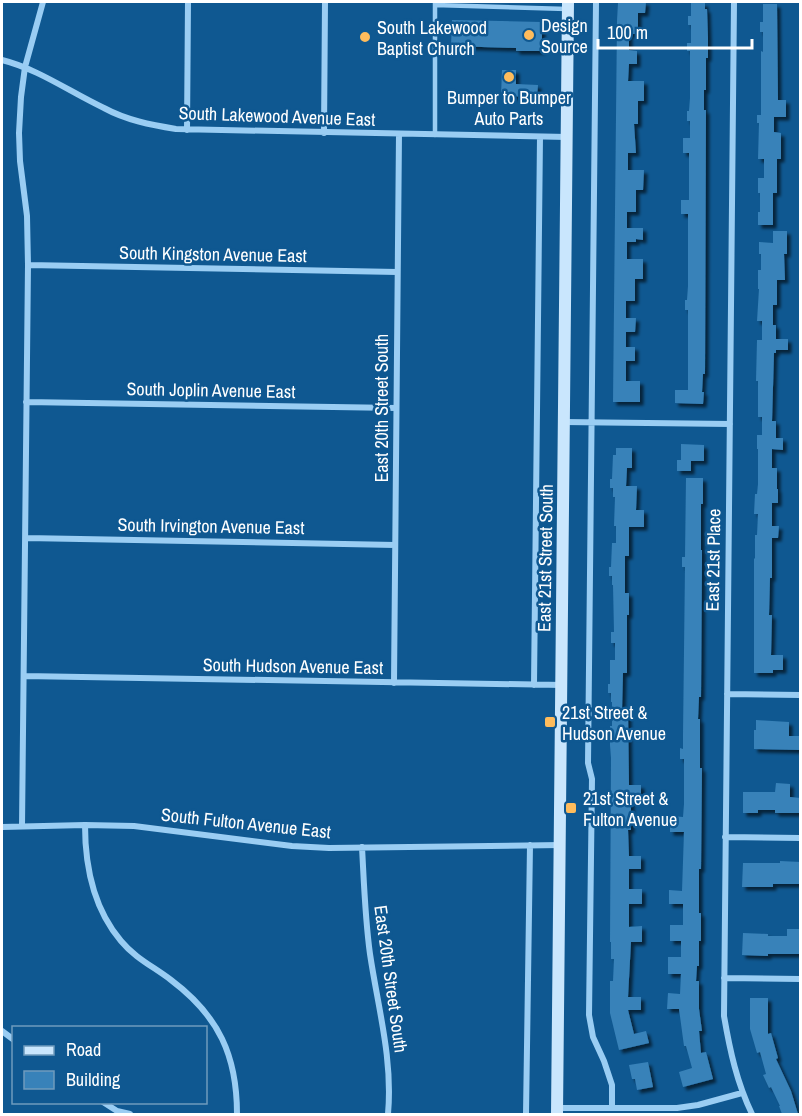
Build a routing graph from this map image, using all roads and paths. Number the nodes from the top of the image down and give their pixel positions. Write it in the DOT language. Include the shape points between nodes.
graph roads {
  1 [pos="43,2"];
  2 [pos="188,2"];
  3 [pos="325,2"];
  4 [pos="596,2"];
  5 [pos="734,2"];
  6 [pos="435,3"];
  7 [pos="568,5"];
  8 [pos="2,60"];
  9 [pos="25,67"];
  10 [pos="187,130"];
  11 [pos="324,133"];
  12 [pos="399,134"];
  13 [pos="435,135"];
  14 [pos="540,137"];
  15 [pos="567,137"];
  16 [pos="28,265"];
  17 [pos="397,272"];
  18 [pos="26,402"];
  19 [pos="396,408"];
  20 [pos="564,422"];
  21 [pos="591,422"];
  22 [pos="730,424"];
  23 [pos="26,538"];
  24 [pos="395,545"];
  25 [pos="24,676"];
  26 [pos="394,683"];
  27 [pos="534,685"];
  28 [pos="562,685"];
  29 [pos="727,694"];
  30 [pos="801,695"];
  31 [pos="85,825"];
  32 [pos="22,826"];
  33 [pos="2,827"];
  34 [pos="725,837"];
  35 [pos="801,838"];
  36 [pos="530,845"];
  37 [pos="561,845"];
  38 [pos="362,847"];
  39 [pos="724,978"];
  40 [pos="801,979"];
  41 [pos="742,1093"];
  42 [pos="612,1108"];
  43 [pos="557,1111"];
  44 [pos="114,1113"];
  45 [pos="130,1114"];
  46 [pos="237,1114"];
  47 [pos="388,1114"];
  48 [pos="526,1114"];
  49 [pos="752,1114"];
  1 -- 9 [label="street"];
  2 -- 10 [label="street"];
  3 -- 11 [label="street"];
  4 -- 21 [label="street"];
  5 -- 22 [label="street, East 21st Place"];
  6 -- 7 [label="lane"];
  6 -- 13 [label="lane"];
  7 -- 15 [label="main road, East 21st Street South"];
  8 -- 9 [label="street, South Lakewood Avenue East"];
  9 -- 10 [label="street, South Lakewood Avenue East" via="106,110 147,124"];
  9 -- 16 [label="street" via="19,133"];
  10 -- 11 [label="street, South Lakewood Avenue East"];
  11 -- 12 [label="street, South Lakewood Avenue East"];
  12 -- 13 [label="street, South Lakewood Avenue East"];
  12 -- 17 [label="street, East 20th Street South"];
  13 -- 14 [label="street, South Lakewood Avenue East"];
  14 -- 15 [label="street, South Lakewood Avenue East"];
  14 -- 27 [label="street, East 21st Street South"];
  15 -- 20 [label="main road, East 21st Street South"];
  16 -- 17 [label="street, South Kingston Avenue East"];
  16 -- 18 [label="street"];
  17 -- 19 [label="street, East 20th Street South"];
  18 -- 19 [label="street, South Joplin Avenue East"];
  18 -- 23 [label="street"];
  19 -- 24 [label="street, East 20th Street South"];
  20 -- 21 [label="street"];
  20 -- 28 [label="main road, East 21st Street South"];
  21 -- 22 [label="street"];
  21 -- 42 [label="street" via="589,1015 593,1037 612,1085"];
  22 -- 29 [label="street, East 21st Place"];
  23 -- 24 [label="street, South Irvington Avenue East"];
  23 -- 25 [label="street"];
  24 -- 26 [label="street, East 20th Street South"];
  25 -- 26 [label="street, South Hudson Avenue East"];
  25 -- 32 [label="street"];
  26 -- 27 [label="street, South Hudson Avenue East"];
  27 -- 28 [label="street, South Hudson Avenue East"];
  28 -- 37 [label="main road, East 21st Street South"];
  29 -- 30 [label="street"];
  29 -- 34 [label="street, East 21st Place"];
  31 -- 32 [label="street, South Fulton Avenue East"];
  31 -- 38 [label="street, South Fulton Avenue East" via="134,826 292,846"];
  31 -- 46 [label="street" via="90,880 109,926 145,964 171,980 216,1025 234,1073"];
  32 -- 33 [label="street, South Fulton Avenue East"];
  34 -- 35 [label="street"];
  34 -- 39 [label="street, East 21st Place"];
  36 -- 37 [label="street, South Fulton Avenue East"];
  36 -- 38 [label="street, South Fulton Avenue East"];
  36 -- 48 [label="street"];
  37 -- 43 [label="main road, East 21st Street South"];
  38 -- 47 [label="street, East 20th Street South" via="370,953 386,1043"];
  39 -- 40 [label="street"];
  39 -- 41 [label="street, East 21st Place" via="724,1016"];
  41 -- 42 [label="street" via="676,1108"];
  41 -- 49 [label="street, East 21st Place"];
  42 -- 43 [label="street"];
  44 -- 45 [label="street"];
}
